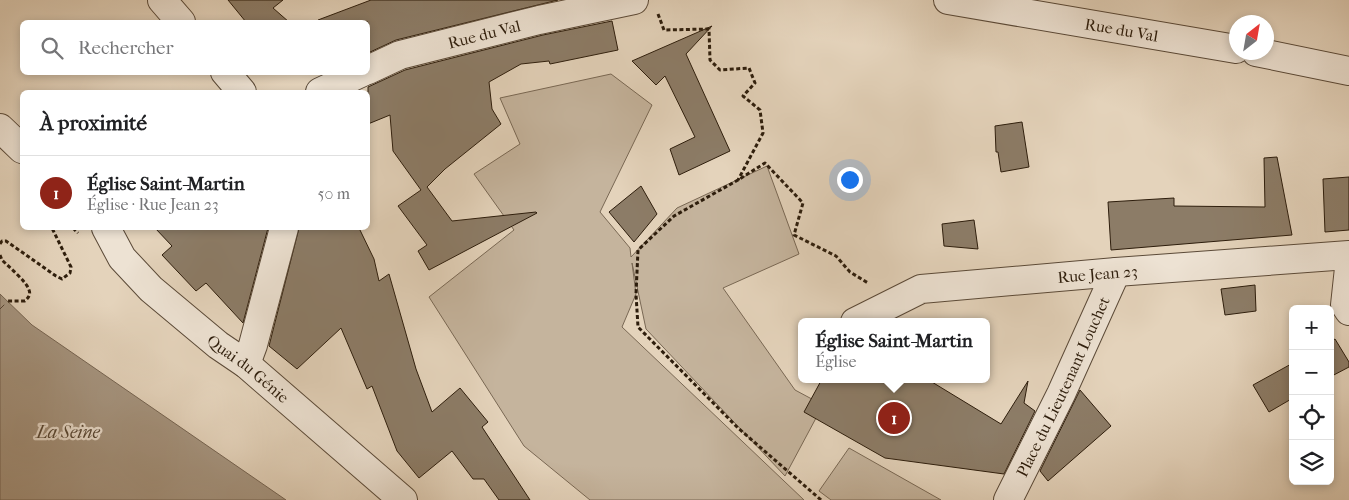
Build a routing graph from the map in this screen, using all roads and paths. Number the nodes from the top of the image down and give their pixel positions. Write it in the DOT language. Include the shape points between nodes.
graph roads {
  1 [pos="162,0"];
  2 [pos="634,0"];
  3 [pos="948,0"];
  4 [pos="179,20"];
  5 [pos="664,30"];
  6 [pos="1229,48"];
  7 [pos="1274,56"];
  8 [pos="370,69"];
  9 [pos="1349,71"];
  10 [pos="228,75"];
  11 [pos="357,75"];
  12 [pos="240,90"];
  13 [pos="324,90"];
  14 [pos="0,128"];
  15 [pos="20,147"];
  16 [pos="738,180"];
  17 [pos="53,230"];
  18 [pos="108,230"];
  19 [pos="283,230"];
  20 [pos="0,244"];
  21 [pos="0,254"];
  22 [pos="1349,255"];
  23 [pos="1349,268"];
  24 [pos="1116,272"];
  25 [pos="871,285"];
  26 [pos="8,301"];
  27 [pos="1349,311"];
  28 [pos="863,318"];
  29 [pos="246,364"];
  30 [pos="403,500"];
  31 [pos="821,500"];
  32 [pos="1008,500"];
  1 -- 4 [label="street"];
  2 -- 8 [label="street, Rue du Val" via="539,20 400,56"];
  3 -- 6 [label="street, Rue du Val"];
  5 -- 16 [label="path" via="708,29 710,60 720,70 749,68 755,83 743,96 760,110 763,133"];
  7 -- 9 [label="street"];
  10 -- 12 [label="street"];
  11 -- 13 [label="street"];
  14 -- 15 [label="street"];
  16 -- 25 [label="path" via="765,162 803,202 794,235 836,256 850,272"];
  16 -- 31 [label="path" via="674,216 638,250 638,327 738,428"];
  17 -- 20 [label="path" via="71,267 70,273 62,279 6,241"];
  18 -- 29 [label="street, Quai du Génie" via="122,258 151,289"];
  19 -- 29 [label="street"];
  21 -- 26 [label="path" via="29,290 26,301"];
  22 -- 24 [label="street, Rue Jean 23"];
  23 -- 27 [label="street" via="1345,306"];
  24 -- 28 [label="street, Rue Jean 23" via="921,289"];
  24 -- 32 [label="street, Place du Lieutenant Louchet" via="1061,394"];
  29 -- 30 [label="street, Quai du Génie"];
}
